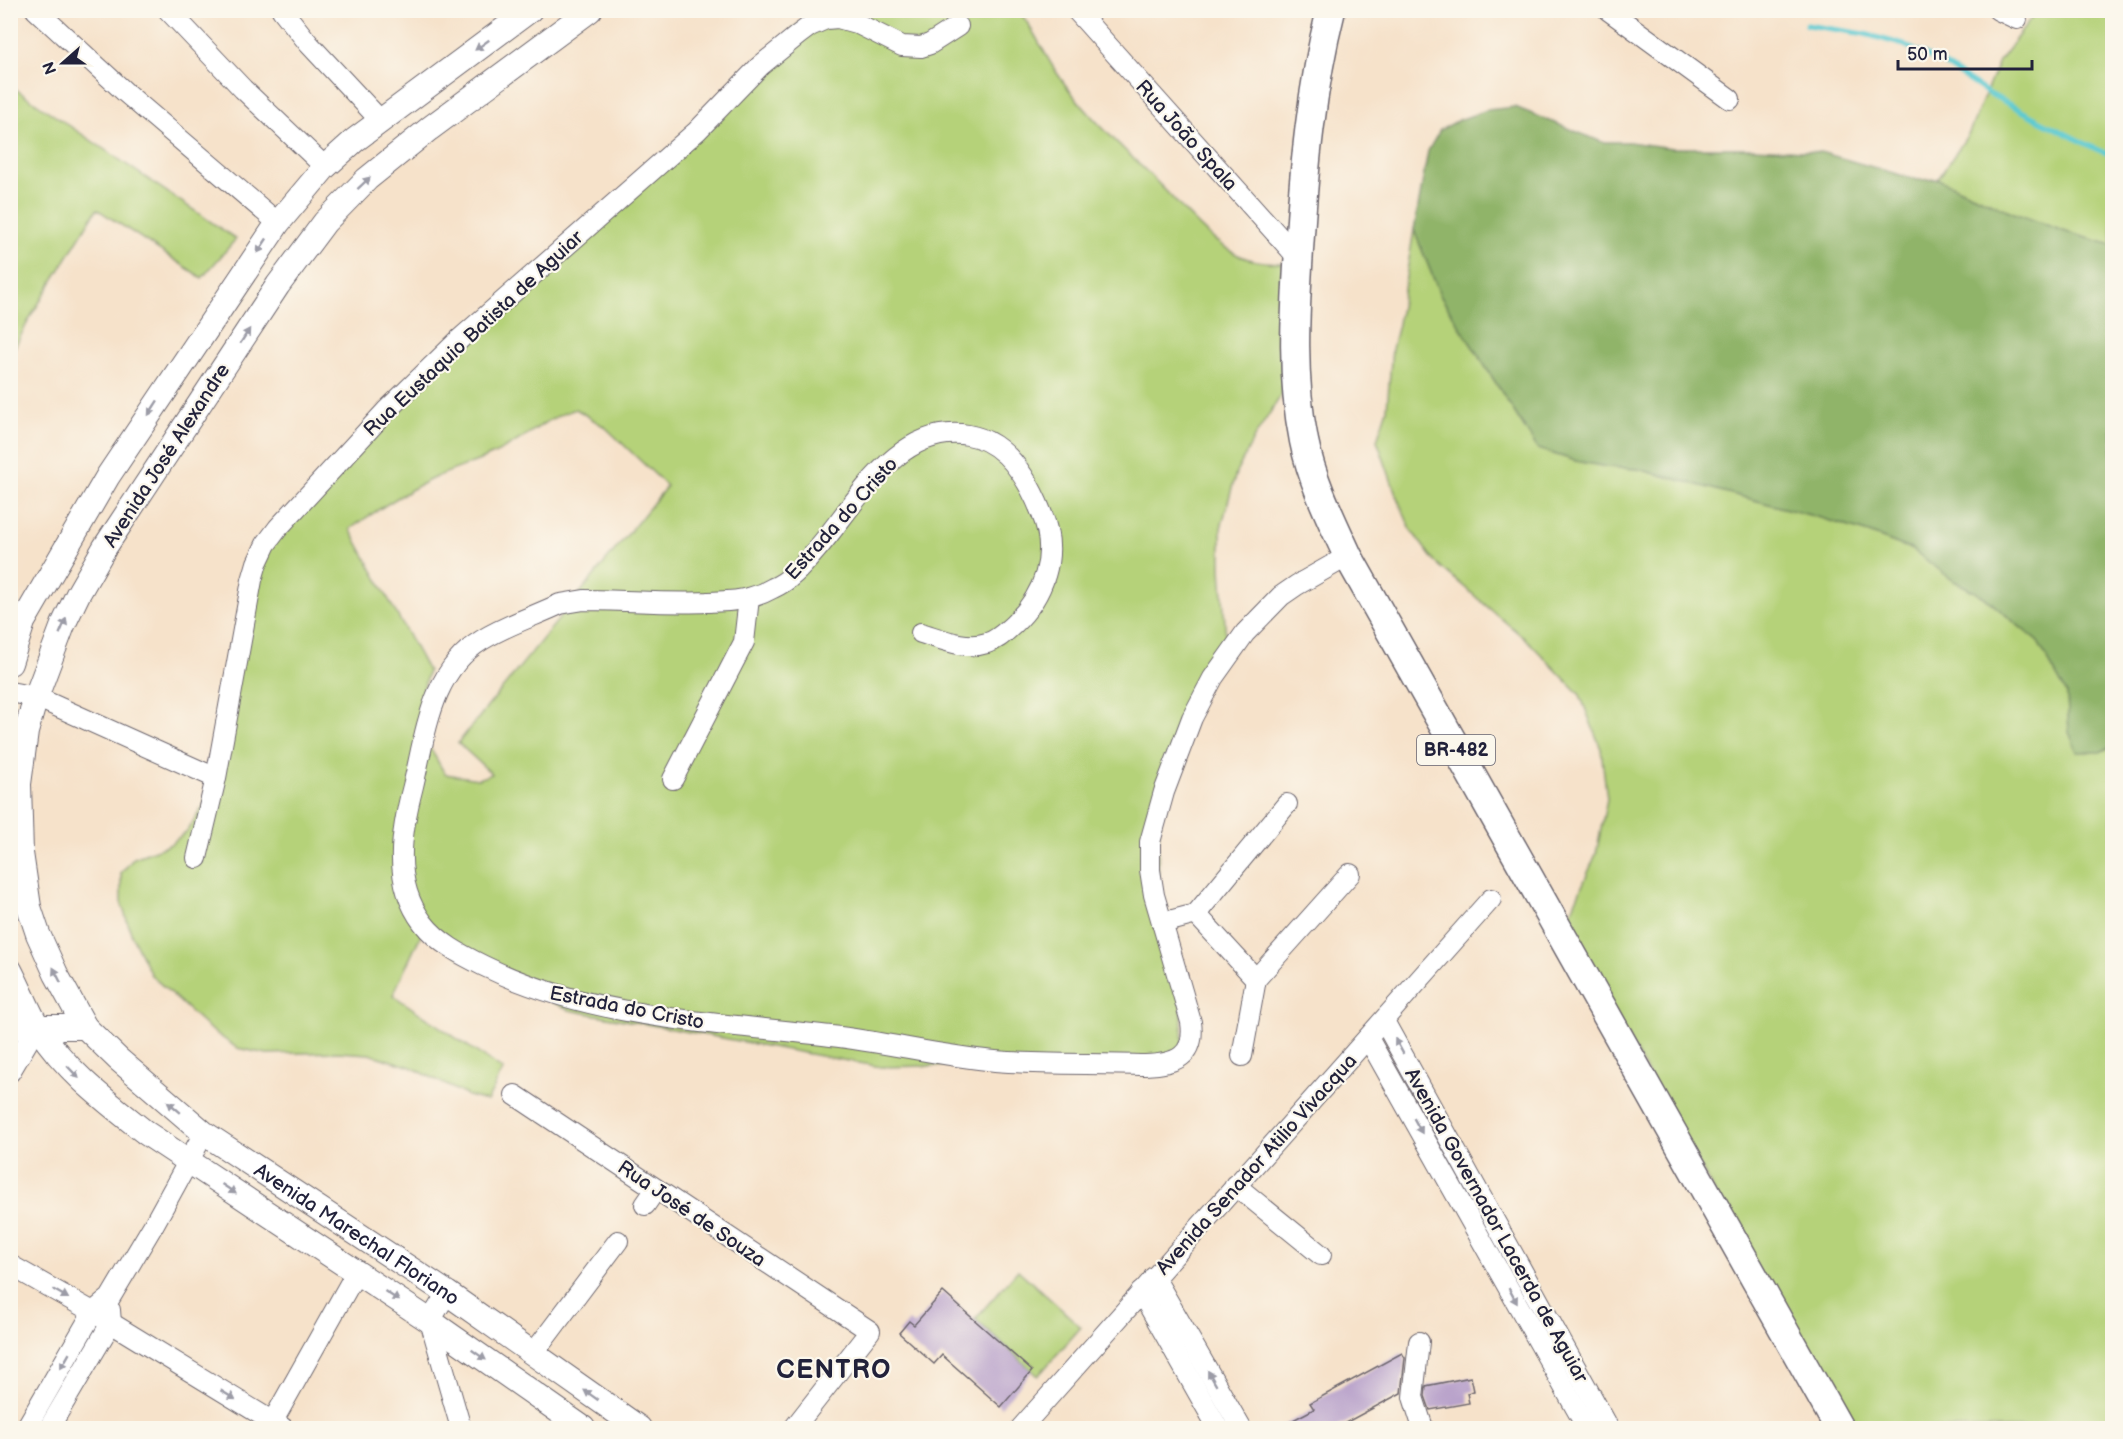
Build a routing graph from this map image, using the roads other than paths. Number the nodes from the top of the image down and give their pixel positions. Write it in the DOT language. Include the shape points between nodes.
graph roads {
  1 [pos="36,10"];
  2 [pos="168,10"];
  3 [pos="282,10"];
  4 [pos="530,10"];
  5 [pos="590,10"];
  6 [pos="1076,10"];
  7 [pos="1331,10"];
  8 [pos="1608,10"];
  9 [pos="1998,10"];
  10 [pos="2017,19"];
  11 [pos="958,26"];
  12 [pos="505,28"];
  13 [pos="525,57"];
  14 [pos="1730,99"];
  15 [pos="380,120"];
  16 [pos="325,167"];
  17 [pos="278,223"];
  18 [pos="1299,259"];
  19 [pos="118,462"];
  20 [pos="149,481"];
  21 [pos="1348,556"];
  22 [pos="749,598"];
  23 [pos="18,622"];
  24 [pos="921,633"];
  25 [pos="53,651"];
  26 [pos="10,663"];
  27 [pos="10,692"];
  28 [pos="36,697"];
  29 [pos="216,778"];
  30 [pos="673,779"];
  31 [pos="1287,804"];
  32 [pos="197,858"];
  33 [pos="1350,874"];
  34 [pos="1491,899"];
  35 [pos="1196,914"];
  36 [pos="1162,923"];
  37 [pos="10,970"];
  38 [pos="1256,979"];
  39 [pos="1384,1021"];
  40 [pos="37,1026"];
  41 [pos="10,1027"];
  42 [pos="85,1027"];
  43 [pos="1368,1038"];
  44 [pos="1242,1056"];
  45 [pos="10,1072"];
  46 [pos="515,1095"];
  47 [pos="204,1133"];
  48 [pos="188,1161"];
  49 [pos="1235,1185"];
  50 [pos="656,1189"];
  51 [pos="645,1205"];
  52 [pos="618,1241"];
  53 [pos="1321,1255"];
  54 [pos="10,1265"];
  55 [pos="356,1273"];
  56 [pos="1147,1285"];
  57 [pos="447,1293"];
  58 [pos="110,1298"];
  59 [pos="93,1312"];
  60 [pos="430,1321"];
  61 [pos="111,1323"];
  62 [pos="1419,1342"];
  63 [pos="533,1354"];
  64 [pos="1590,1423"];
  65 [pos="275,1426"];
  66 [pos="26,1428"];
  67 [pos="50,1428"];
  68 [pos="461,1428"];
  69 [pos="583,1428"];
  70 [pos="639,1428"];
  71 [pos="794,1428"];
  72 [pos="1021,1428"];
  73 [pos="1218,1428"];
  74 [pos="1241,1428"];
  75 [pos="1423,1428"];
  76 [pos="1839,1428"];
  1 -- 17 [label="street"];
  2 -- 16 [label="street"];
  3 -- 15 [label="street"];
  4 -- 12 [label="main road"];
  5 -- 13 [label="main road, Avenida José Alexandre"];
  6 -- 18 [label="street, Rua João Spala"];
  7 -- 18 [label="highway, BR-482" via="1305,156"];
  8 -- 14 [label="street"];
  9 -- 10 [label="street"];
  11 -- 29 [label="street, Rua Eustaquio Batista de Aguiar" via="930,44 911,48 838,18 810,26 760,66 697,131 487,315 386,411 278,528 257,563"];
  12 -- 13 [label="main road" via="517,37"];
  12 -- 15 [label="main road, one-way"];
  20 -- 13 [label="main road, Avenida José Alexandre, one-way" via="278,285 330,216 388,160"];
  15 -- 16 [label="main road"];
  16 -- 17 [label="main road"];
  17 -- 19 [label="main road, one-way"];
  18 -- 21 [label="highway, BR-482" via="1294,339 1302,431 1317,482"];
  19 -- 20 [label="main road"];
  19 -- 23 [label="main road"];
  25 -- 20 [label="main road, Avenida José Alexandre, one-way" via="83,584"];
  21 -- 36 [label="street, Estrada do Cristo" via="1297,585 1267,609 1213,678 1192,718 1150,842 1150,870"];
  21 -- 76 [label="highway, BR-482"];
  22 -- 24 [label="street, Estrada do Cristo" via="792,577 896,456 920,441 940,435 977,436 990,441 1017,467 1043,515 1049,536 1043,585 1021,617 1000,637 986,644 955,644"];
  22 -- 30 [label="street" via="744,642"];
  22 -- 36 [label="street, Estrada do Cristo" via="690,603 584,600 560,604 483,639 458,660 435,698 401,841 401,866 412,906 438,939 507,977 595,1005 694,1022 832,1036 995,1061 1145,1065 1178,1059 1193,1037"];
  23 -- 25 [label="main road" via="27,649 33,654"];
  23 -- 26 [label="main road"];
  25 -- 28 [label="main road, Avenida José Alexandre"];
  27 -- 28 [label="street"];
  28 -- 29 [label="street"];
  42 -- 28 [label="main road, Avenida José Alexandre, one-way" via="38,934 24,883 19,784 26,732"];
  29 -- 32 [label="street, Rua Eustaquio Batista de Aguiar"];
  31 -- 35 [label="street"];
  33 -- 38 [label="street"];
  34 -- 39 [label="street, Avenida Senador Atilio Vivacqua"];
  35 -- 36 [label="street"];
  35 -- 38 [label="street"];
  37 -- 40 [label="main road, Avenida Marechal Floriano"];
  38 -- 44 [label="street"];
  39 -- 43 [label="street, Avenida Senador Atilio Vivacqua"];
  64 -- 39 [label="street, Avenida Governador Lacerda de Aguiar, one-way"];
  40 -- 41 [label="main road"];
  40 -- 42 [label="main road"];
  40 -- 45 [label="street"];
  40 -- 48 [label="main road, Avenida Marechal Floriano, one-way" via="79,1079"];
  47 -- 42 [label="main road, Avenida Marechal Floriano, one-way"];
  43 -- 49 [label="street, Avenida Senador Atilio Vivacqua"];
  43 -- 64 [label="street, Avenida Governador Lacerda de Aguiar, one-way"];
  46 -- 50 [label="street, Rua José de Souza"];
  47 -- 48 [label="street"];
  47 -- 57 [label="main road, Avenida Marechal Floriano"];
  48 -- 55 [label="main road, Avenida Marechal Floriano, one-way"];
  48 -- 58 [label="street"];
  49 -- 53 [label="street"];
  49 -- 56 [label="street, Avenida Senador Atilio Vivacqua"];
  50 -- 51 [label="street"];
  50 -- 71 [label="street, Rua José de Souza" via="870,1331"];
  52 -- 63 [label="street"];
  54 -- 59 [label="street, one-way"];
  55 -- 60 [label="main road, Avenida Marechal Floriano, one-way"];
  55 -- 65 [label="street"];
  56 -- 72 [label="street, Avenida Senador Atilio Vivacqua"];
  56 -- 73 [label="street"];
  74 -- 56 [label="street, one-way"];
  57 -- 60 [label="street"];
  57 -- 63 [label="main road, Avenida Marechal Floriano"];
  58 -- 59 [label="street"];
  58 -- 61 [label="street"];
  59 -- 61 [label="street"];
  59 -- 66 [label="street, one-way"];
  60 -- 68 [label="street"];
  60 -- 69 [label="main road, Avenida Marechal Floriano, one-way"];
  61 -- 65 [label="street, one-way"];
  61 -- 67 [label="street"];
  62 -- 75 [label="street" via="1413,1397"];
  70 -- 63 [label="main road, Avenida Marechal Floriano, one-way"];
}
